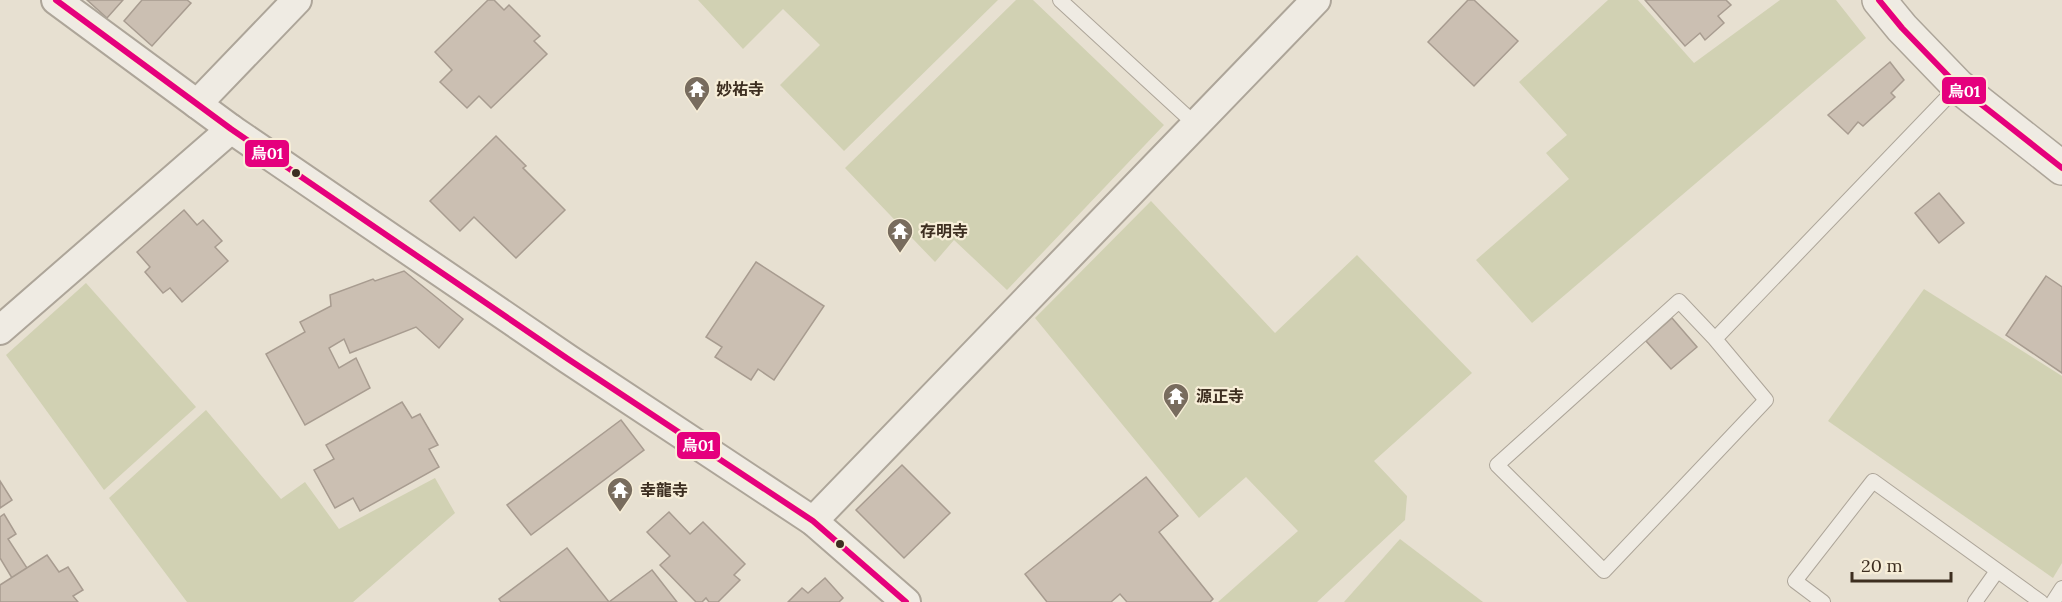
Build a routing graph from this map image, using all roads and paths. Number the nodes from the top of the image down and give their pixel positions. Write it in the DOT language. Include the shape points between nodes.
graph roads {
  1 [pos="56,0"];
  2 [pos="297,0"];
  3 [pos="1060,0"];
  4 [pos="1316,0"];
  5 [pos="1879,0"];
  6 [pos="1958,86"];
  7 [pos="196,104"];
  8 [pos="1195,124"];
  9 [pos="231,129"];
  10 [pos="2062,168"];
  11 [pos="0,330"];
  12 [pos="1714,339"];
  13 [pos="813,521"];
  14 [pos="1997,571"];
  15 [pos="2062,588"];
  16 [pos="906,602"];
  17 [pos="1823,602"];
  18 [pos="1975,602"];
  19 [pos="2041,602"];
  20 [pos="2053,602"];
  1 -- 7 [label="street"];
  2 -- 7 [label="street"];
  3 -- 8 [label="lane"];
  4 -- 8 [label="street"];
  5 -- 6 [label="street"];
  6 -- 10 [label="street"];
  6 -- 12 [label="lane"];
  7 -- 9 [label="street"];
  8 -- 13 [label="street"];
  9 -- 11 [label="street"];
  9 -- 13 [label="street"];
  12 -- 12 [label="lane" via="1679,301 1497,465 1604,571 1766,400"];
  13 -- 16 [label="street"];
  14 -- 17 [label="lane" via="1873,481 1795,581"];
  14 -- 18 [label="lane"];
  14 -- 19 [label="lane"];
  15 -- 20 [label="lane"];
}
